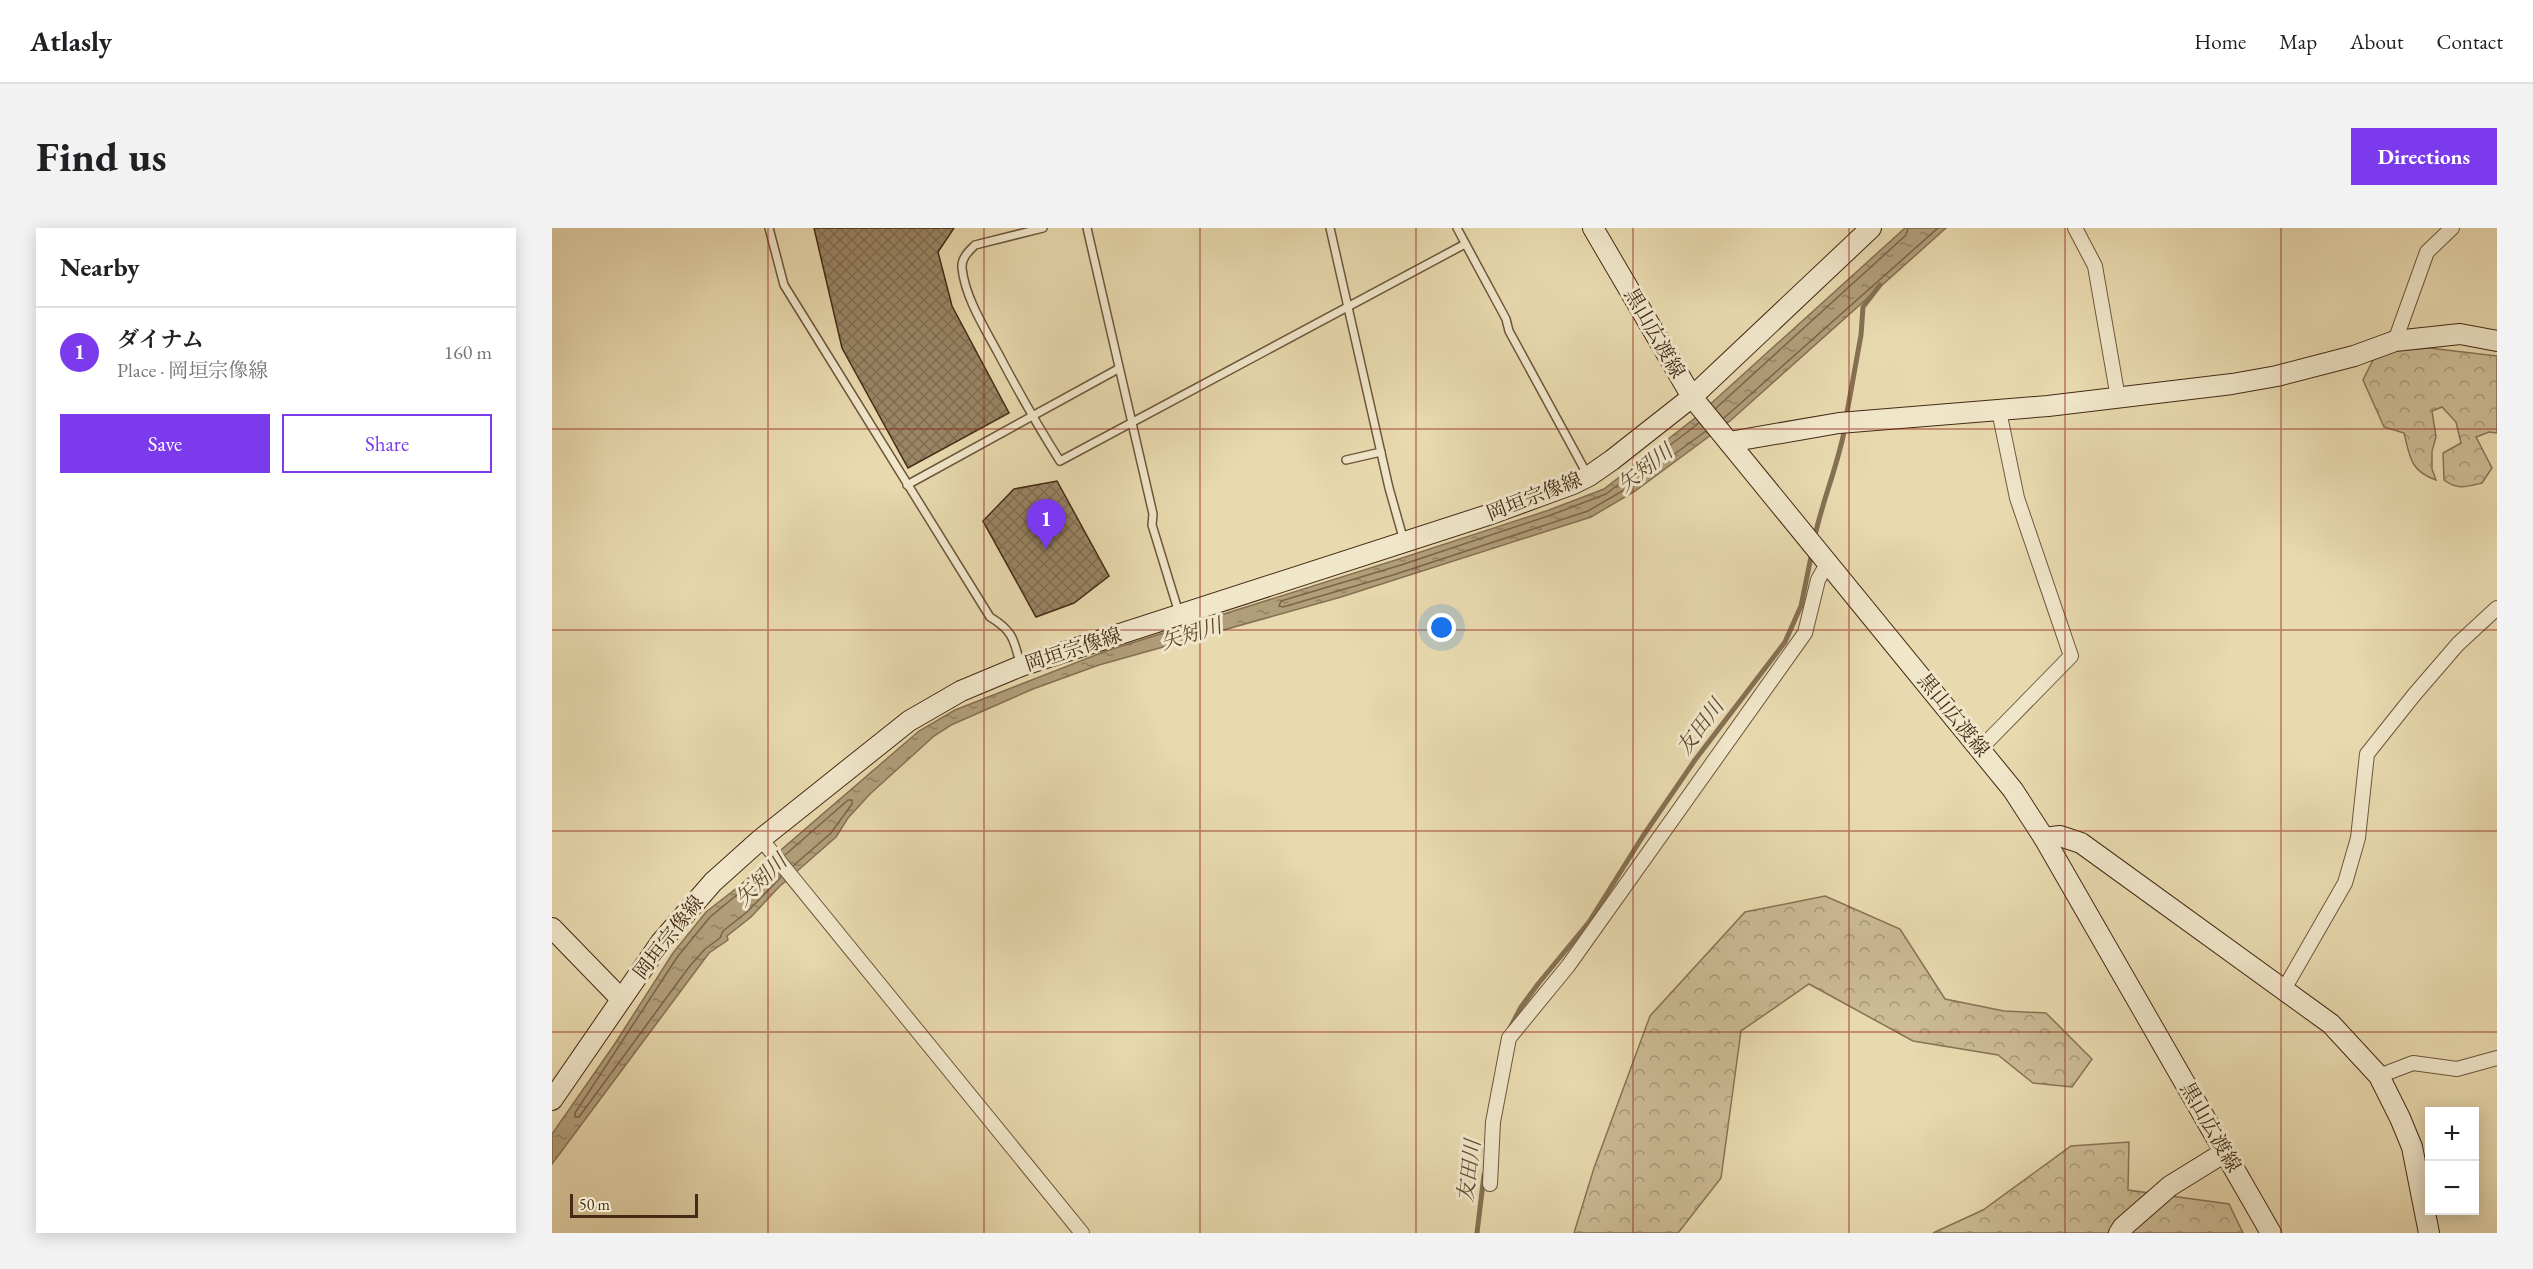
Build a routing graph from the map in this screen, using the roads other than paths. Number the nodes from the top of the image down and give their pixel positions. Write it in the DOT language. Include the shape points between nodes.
graph roads {
  1 [pos="769,228"];
  2 [pos="1043,228"];
  3 [pos="1087,228"];
  4 [pos="1330,228"];
  5 [pos="1457,228"];
  6 [pos="1593,228"];
  7 [pos="1871,228"];
  8 [pos="2075,228"];
  9 [pos="2452,228"];
  10 [pos="1465,244"];
  11 [pos="1348,306"];
  12 [pos="2395,341"];
  13 [pos="2497,341"];
  14 [pos="1118,369"];
  15 [pos="1692,397"];
  16 [pos="2118,398"];
  17 [pos="1999,411"];
  18 [pos="1032,417"];
  19 [pos="1131,421"];
  20 [pos="1729,442"];
  21 [pos="1381,452"];
  22 [pos="1346,460"];
  23 [pos="1588,476"];
  24 [pos="907,485"];
  25 [pos="1404,541"];
  26 [pos="1828,562"];
  27 [pos="2497,608"];
  28 [pos="1179,615"];
  29 [pos="1021,666"];
  30 [pos="1981,748"];
  31 [pos="2044,838"];
  32 [pos="761,839"];
  33 [pos="552,928"];
  34 [pos="2283,991"];
  35 [pos="621,999"];
  36 [pos="2497,1058"];
  37 [pos="2379,1076"];
  38 [pos="552,1100"];
  39 [pos="2225,1152"];
  40 [pos="1490,1184"];
  41 [pos="1082,1233"];
  42 [pos="2119,1233"];
  43 [pos="2271,1233"];
  44 [pos="2429,1233"];
  1 -- 24 [label="lane" via="784,285"];
  2 -- 18 [label="lane" via="975,245 962,266 981,322"];
  3 -- 14 [label="lane"];
  4 -- 11 [label="lane"];
  5 -- 10 [label="lane"];
  6 -- 15 [label="main road, 黒山広渡線"];
  7 -- 15 [label="main road, 岡垣宗像線"];
  8 -- 16 [label="street" via="2095,266"];
  9 -- 12 [label="street" via="2427,252"];
  10 -- 11 [label="lane"];
  10 -- 23 [label="lane"];
  11 -- 19 [label="lane"];
  11 -- 21 [label="lane"];
  12 -- 13 [label="main road" via="2460,334"];
  12 -- 16 [label="main road" via="2277,376"];
  14 -- 18 [label="lane"];
  14 -- 19 [label="lane"];
  15 -- 20 [label="main road, 黒山広渡線"];
  15 -- 23 [label="main road, 岡垣宗像線"];
  16 -- 17 [label="main road"];
  17 -- 20 [label="main road" via="1865,420"];
  17 -- 30 [label="street" via="2017,498 2071,656"];
  18 -- 19 [label="lane" via="1060,460"];
  18 -- 24 [label="lane"];
  19 -- 28 [label="lane" via="1154,514 1152,525"];
  20 -- 26 [label="main road, 黒山広渡線"];
  21 -- 22 [label="lane"];
  21 -- 25 [label="lane"];
  23 -- 25 [label="main road, 岡垣宗像線" via="1491,514"];
  24 -- 29 [label="lane" via="990,616 1014,638"];
  25 -- 28 [label="main road, 岡垣宗像線"];
  26 -- 30 [label="main road, 黒山広渡線"];
  26 -- 40 [label="street" via="1818,580 1805,633 1568,966 1509,1038 1493,1122"];
  27 -- 34 [label="street" via="2458,644 2367,754 2358,838 2345,882"];
  28 -- 29 [label="main road, 岡垣宗像線"];
  29 -- 32 [label="main road, 岡垣宗像線" via="961,691 909,721"];
  30 -- 31 [label="main road, 黒山広渡線"];
  31 -- 34 [label="main road" via="2060,836 2081,843"];
  31 -- 39 [label="main road, 黒山広渡線"];
  32 -- 35 [label="main road, 岡垣宗像線" via="688,908"];
  32 -- 41 [label="street"];
  33 -- 35 [label="main road"];
  34 -- 37 [label="main road" via="2331,1024"];
  35 -- 38 [label="main road, 岡垣宗像線"];
  36 -- 37 [label="street" via="2457,1070 2413,1063"];
  37 -- 44 [label="main road" via="2412,1147"];
  39 -- 42 [label="main road" via="2170,1186"];
  39 -- 43 [label="main road, 黒山広渡線"];
}
